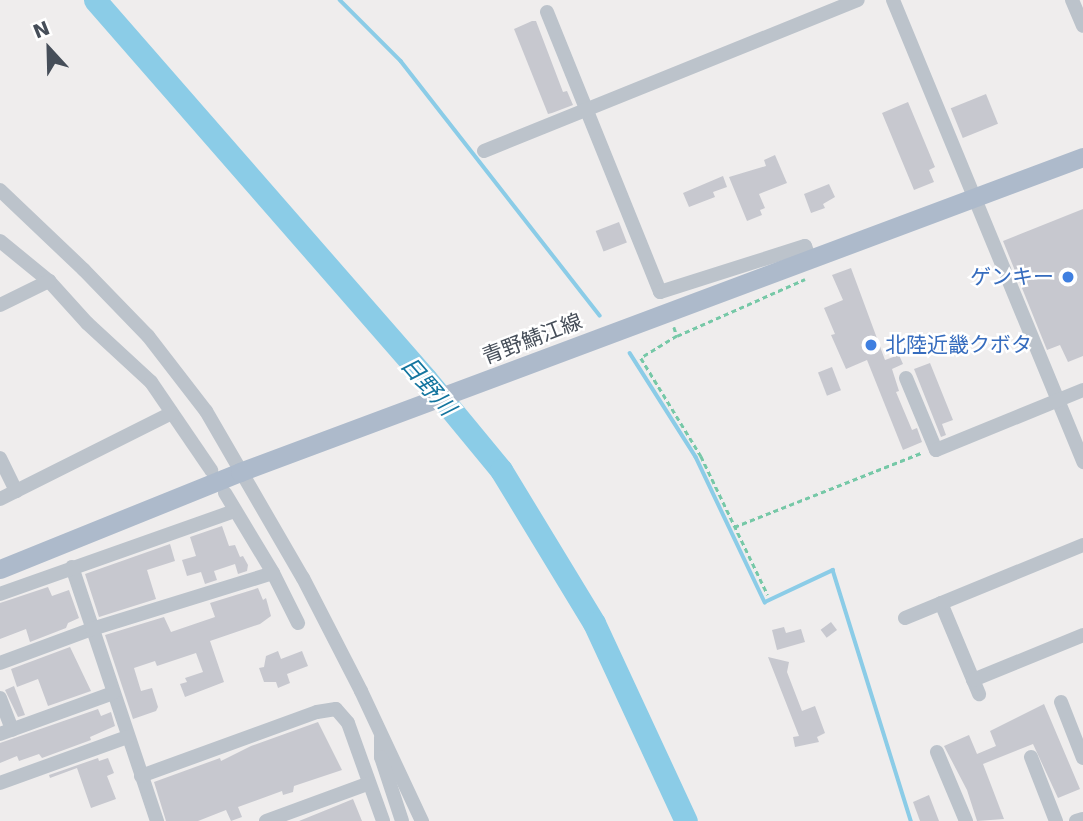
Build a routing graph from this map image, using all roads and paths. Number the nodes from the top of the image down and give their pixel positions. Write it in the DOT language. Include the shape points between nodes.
graph roads {
  1 [pos="858,0"];
  2 [pos="893,0"];
  3 [pos="1072,0"];
  4 [pos="547,12"];
  5 [pos="1083,26"];
  6 [pos="587,110"];
  7 [pos="484,151"];
  8 [pos="1083,157"];
  9 [pos="0,190"];
  10 [pos="975,198"];
  11 [pos="0,240"];
  12 [pos="810,260"];
  13 [pos="49,281"];
  14 [pos="0,305"];
  15 [pos="673,324"];
  16 [pos="677,336"];
  17 [pos="906,378"];
  18 [pos="1083,390"];
  19 [pos="1058,400"];
  20 [pos="172,413"];
  21 [pos="936,450"];
  22 [pos="0,458"];
  23 [pos="1083,462"];
  24 [pos="211,470"];
  25 [pos="246,471"];
  26 [pos="16,491"];
  27 [pos="225,494"];
  28 [pos="0,499"];
  29 [pos="235,511"];
  30 [pos="734,527"];
  31 [pos="1083,545"];
  32 [pos="72,567"];
  33 [pos="0,569"];
  34 [pos="273,573"];
  35 [pos="0,594"];
  36 [pos="768,595"];
  37 [pos="942,603"];
  38 [pos="905,618"];
  39 [pos="298,623"];
  40 [pos="92,629"];
  41 [pos="1083,635"];
  42 [pos="0,663"];
  43 [pos="113,693"];
  44 [pos="0,698"];
  45 [pos="1061,702"];
  46 [pos="6,732"];
  47 [pos="381,732"];
  48 [pos="127,737"];
  49 [pos="937,752"];
  50 [pos="1031,757"];
  51 [pos="1083,758"];
  52 [pos="141,776"];
  53 [pos="0,783"];
  54 [pos="367,784"];
  55 [pos="1083,819"];
  56 [pos="157,821"];
  57 [pos="266,821"];
  58 [pos="383,821"];
  59 [pos="402,821"];
  60 [pos="422,821"];
  61 [pos="966,821"];
  62 [pos="1056,821"];
  63 [pos="1076,821"];
  1 -- 6 [label="street"];
  2 -- 10 [label="street"];
  3 -- 5 [label="street"];
  4 -- 6 [label="street"];
  6 -- 7 [label="street"];
  6 -- 12 [label="street" via="660,292 805,246"];
  8 -- 10 [label="main road, 青野鯖江線"];
  9 -- 25 [label="street" via="148,336"];
  10 -- 12 [label="main road, 青野鯖江線"];
  10 -- 19 [label="street"];
  11 -- 13 [label="street"];
  12 -- 16 [label="path" via="813,269 804,280"];
  12 -- 25 [label="main road, 青野鯖江線"];
  13 -- 14 [label="street"];
  13 -- 20 [label="street" via="151,382"];
  15 -- 16 [label="path"];
  16 -- 30 [label="path" via="641,358 701,456"];
  17 -- 21 [label="street"];
  18 -- 19 [label="street"];
  19 -- 21 [label="street"];
  19 -- 23 [label="street"];
  20 -- 24 [label="street"];
  20 -- 26 [label="street"];
  21 -- 30 [label="path" via="917,453"];
  22 -- 26 [label="street"];
  25 -- 33 [label="main road, 青野鯖江線"];
  25 -- 47 [label="street"];
  26 -- 28 [label="street"];
  27 -- 29 [label="street"];
  29 -- 32 [label="street"];
  29 -- 34 [label="street"];
  30 -- 36 [label="path"];
  31 -- 37 [label="street"];
  32 -- 35 [label="street"];
  32 -- 40 [label="street"];
  34 -- 39 [label="street"];
  34 -- 40 [label="street"];
  37 -- 38 [label="street"];
  37 -- 41 [label="street" via="976,687"];
  40 -- 42 [label="street"];
  40 -- 43 [label="street"];
  43 -- 46 [label="street"];
  43 -- 48 [label="street"];
  44 -- 46 [label="street"];
  45 -- 51 [label="street"];
  47 -- 59 [label="street" via="382,757"];
  47 -- 60 [label="street"];
  48 -- 52 [label="street"];
  48 -- 53 [label="street"];
  49 -- 61 [label="street"];
  50 -- 62 [label="street"];
  52 -- 54 [label="street" via="336,709 348,723"];
  52 -- 56 [label="street"];
  54 -- 57 [label="street"];
  54 -- 58 [label="street"];
  55 -- 63 [label="street"];
}
